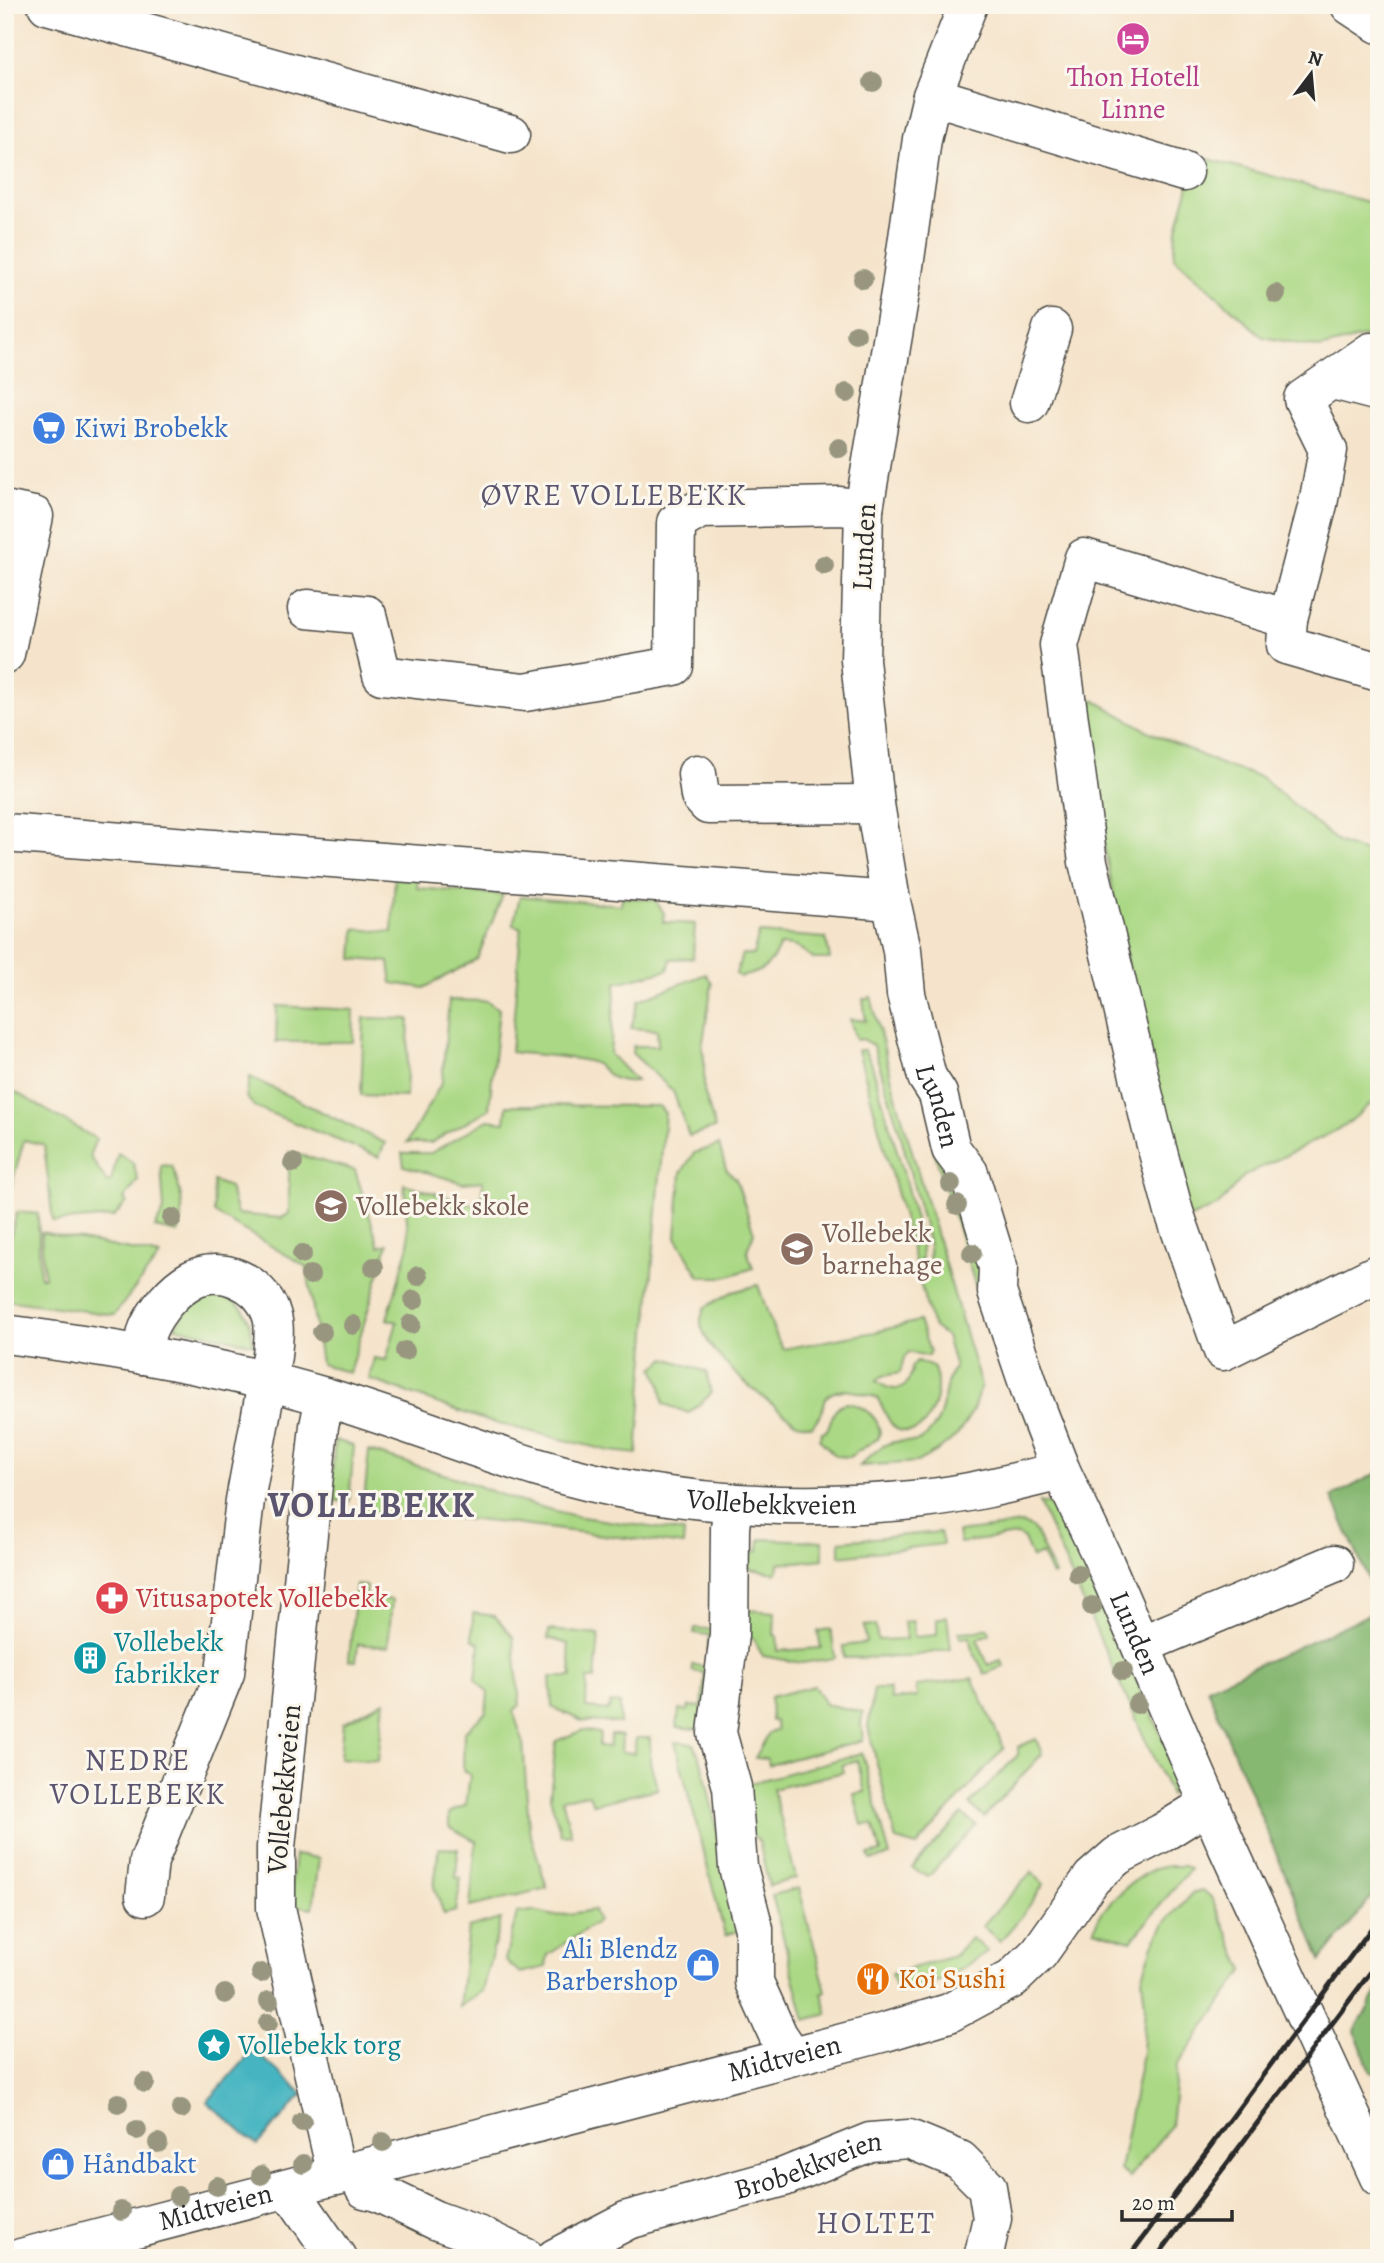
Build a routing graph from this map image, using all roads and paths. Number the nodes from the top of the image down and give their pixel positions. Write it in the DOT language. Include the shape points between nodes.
graph roads {
  1 [pos="47,5"];
  2 [pos="1350,5"];
  3 [pos="960,8"];
  4 [pos="1379,24"];
  5 [pos="932,96"];
  6 [pos="511,134"];
  7 [pos="1184,172"];
  8 [pos="1052,328"];
  9 [pos="1379,354"];
  10 [pos="1332,380"];
  11 [pos="1379,392"];
  12 [pos="1029,404"];
  13 [pos="864,509"];
  14 [pos="5,510"];
  15 [pos="307,609"];
  16 [pos="1288,619"];
  17 [pos="5,654"];
  18 [pos="1379,672"];
  19 [pos="692,788"];
  20 [pos="875,804"];
  21 [pos="5,833"];
  22 [pos="891,901"];
  23 [pos="1379,1273"];
  24 [pos="5,1334"];
  25 [pos="143,1355"];
  26 [pos="267,1381"];
  27 [pos="326,1397"];
  28 [pos="1061,1471"];
  29 [pos="733,1503"];
  30 [pos="1334,1564"];
  31 [pos="1140,1645"];
  32 [pos="1210,1803"];
  33 [pos="145,1896"];
  34 [pos="792,2056"];
  35 [pos="1377,2167"];
  36 [pos="346,2173"];
  37 [pos="289,2189"];
  38 [pos="21,2258"];
  39 [pos="337,2258"];
  40 [pos="526,2258"];
  41 [pos="555,2258"];
  42 [pos="983,2258"];
  1 -- 6 [label="street"];
  2 -- 4 [label="street"];
  3 -- 5 [label="street, Lunden"];
  5 -- 7 [label="street"];
  5 -- 13 [label="street, Lunden"];
  8 -- 12 [label="street"];
  9 -- 10 [label="street" via="1371,352"];
  10 -- 11 [label="street"];
  10 -- 16 [label="street" via="1303,399 1328,450"];
  13 -- 15 [label="street" via="700,509 676,523 674,666 525,692 382,675 367,615"];
  13 -- 20 [label="street, Lunden" via="860,660"];
  14 -- 17 [label="street" via="34,516"];
  16 -- 18 [label="street" via="1286,645"];
  16 -- 23 [label="street" via="1084,558 1059,645 1065,697 1088,862 1108,948 1174,1212 1223,1351"];
  19 -- 20 [label="street" via="708,805"];
  20 -- 22 [label="street, Lunden"];
  21 -- 22 [label="street"];
  22 -- 28 [label="street, Lunden" via="906,994 927,1077 938,1094 951,1149 970,1172 998,1267 997,1292"];
  24 -- 25 [label="street, Vollebekkveien"];
  25 -- 26 [label="street, Vollebekkveien"];
  25 -- 26 [label="street" via="148,1329 173,1294 194,1278 225,1275 256,1289 272,1315"];
  26 -- 27 [label="street, Vollebekkveien"];
  26 -- 33 [label="street" via="245,1500 225,1673 149,1861"];
  27 -- 29 [label="street, Vollebekkveien" via="568,1476 640,1492"];
  27 -- 36 [label="street, Vollebekkveien" via="319,1426 277,1833 276,1908"];
  28 -- 29 [label="street, Vollebekkveien" via="925,1499 827,1506"];
  28 -- 31 [label="street, Lunden"];
  29 -- 34 [label="street" via="729,1635 717,1733 732,1787 738,1867 754,1929 754,1982"];
  30 -- 31 [label="street"];
  31 -- 32 [label="street, Lunden"];
  32 -- 34 [label="street, Midtveien" via="1117,1856 1092,1878 1039,1953 1012,1979 949,2013"];
  32 -- 35 [label="street, Lunden" via="1292,1991"];
  34 -- 36 [label="street, Midtveien"];
  36 -- 37 [label="street, Midtveien"];
  36 -- 40 [label="street" via="365,2189"];
  37 -- 38 [label="street, Midtveien"];
  37 -- 39 [label="street, Midtveien"];
  41 -- 42 [label="street, Brobekkveien" via="628,2220 784,2177 870,2142 909,2140 960,2160 987,2187 992,2218"];
}
